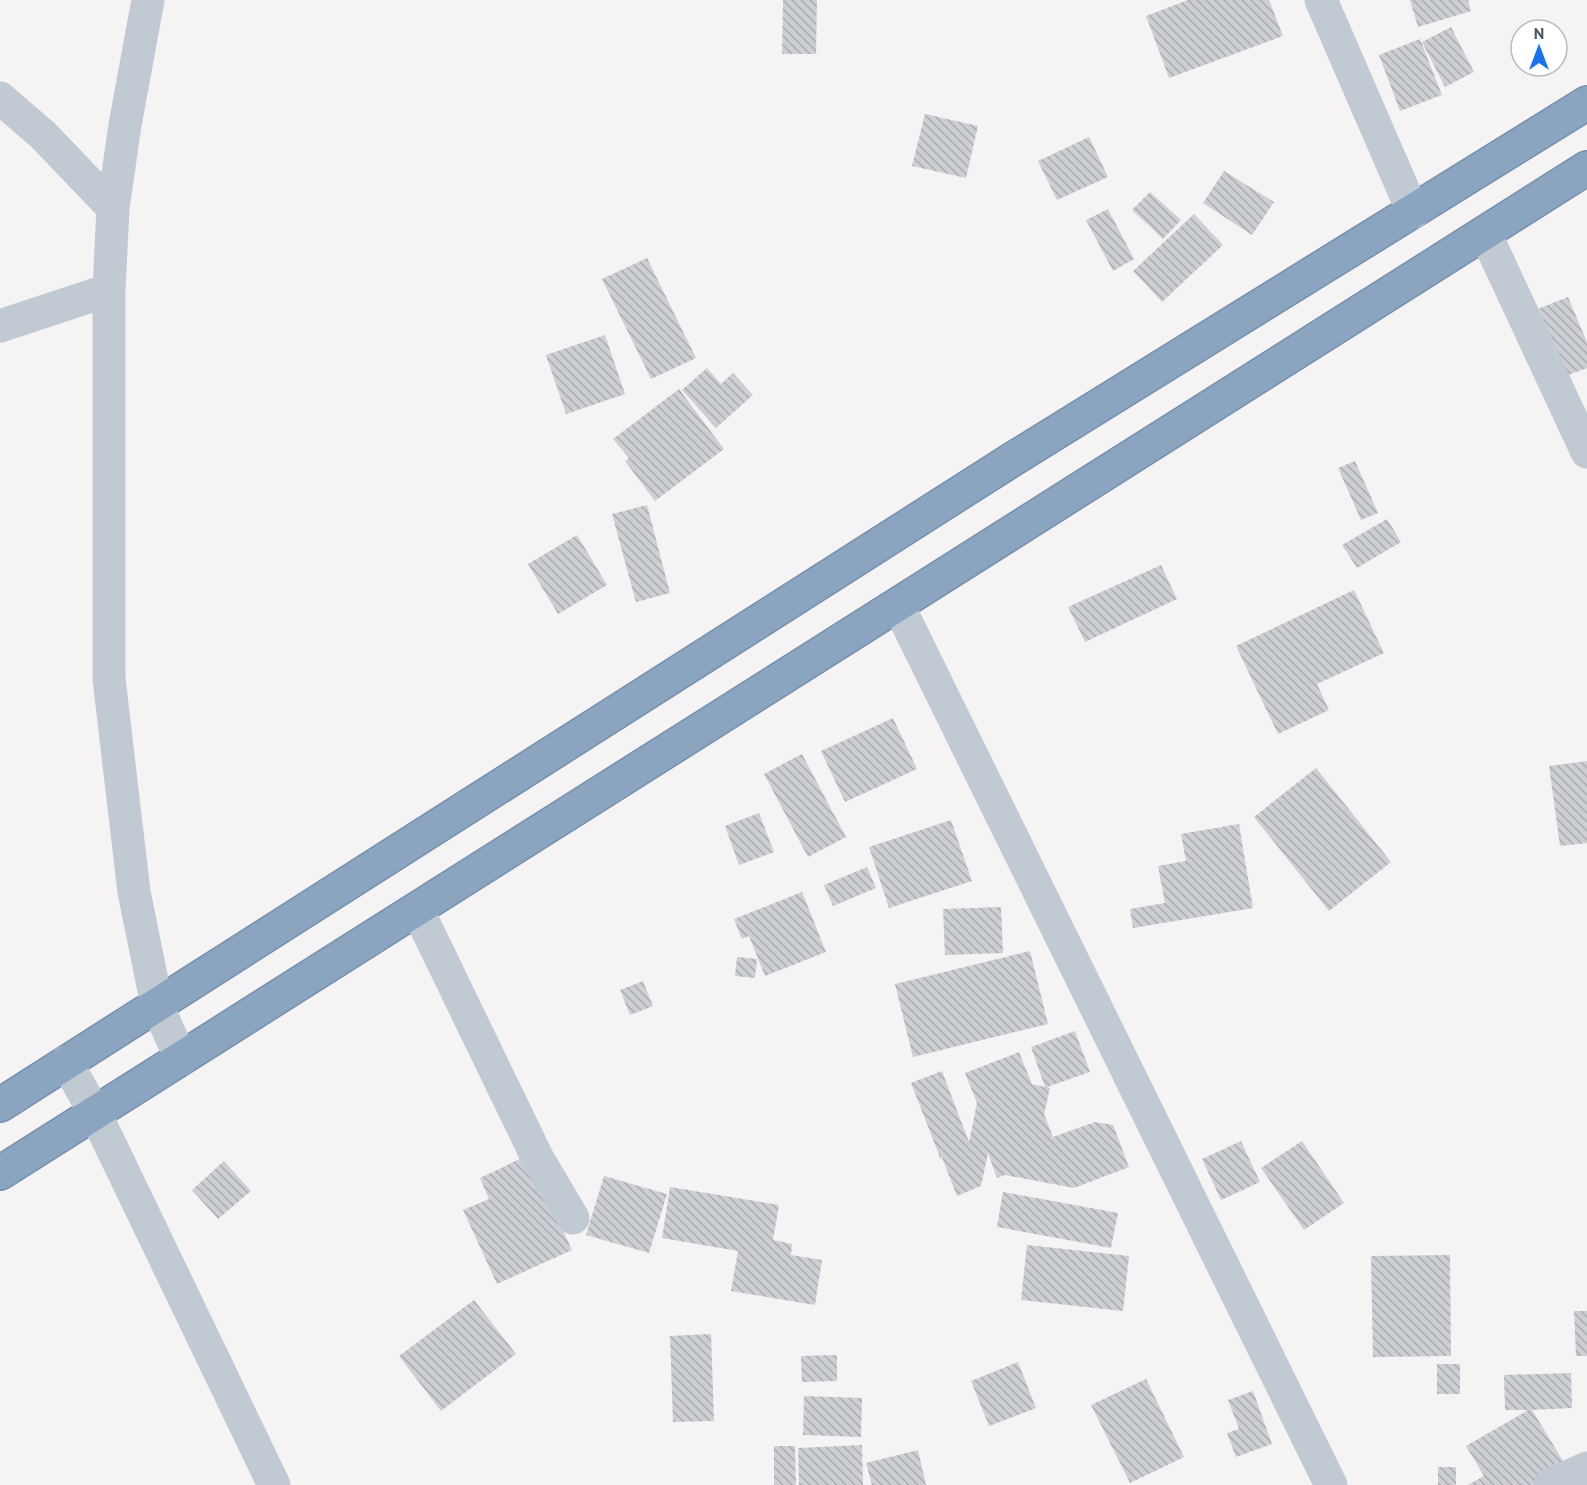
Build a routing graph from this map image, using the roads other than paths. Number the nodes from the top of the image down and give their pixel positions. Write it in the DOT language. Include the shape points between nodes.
graph roads {
  1 [pos="148,0"];
  2 [pos="1322,0"];
  3 [pos="0,98"];
  4 [pos="1587,103"];
  5 [pos="1587,168"];
  6 [pos="113,208"];
  7 [pos="1413,212"];
  8 [pos="1485,233"];
  9 [pos="109,290"];
  10 [pos="0,326"];
  11 [pos="1587,452"];
  12 [pos="898,605"];
  13 [pos="417,909"];
  14 [pos="157,1005"];
  15 [pos="181,1059"];
  16 [pos="66,1062"];
  17 [pos="0,1105"];
  18 [pos="94,1113"];
  19 [pos="0,1173"];
  20 [pos="573,1218"];
  21 [pos="1587,1468"];
  22 [pos="274,1485"];
  23 [pos="1331,1485"];
  24 [pos="1550,1485"];
  1 -- 6 [label="street"];
  2 -- 7 [label="street"];
  3 -- 6 [label="street" via="43,135"];
  4 -- 7 [label="highway"];
  5 -- 8 [label="highway"];
  6 -- 9 [label="street"];
  7 -- 14 [label="highway" via="1013,459"];
  8 -- 11 [label="street"];
  8 -- 12 [label="highway"];
  9 -- 10 [label="street"];
  9 -- 14 [label="street" via="109,679 134,892"];
  12 -- 13 [label="highway"];
  12 -- 23 [label="street"];
  13 -- 15 [label="highway"];
  13 -- 20 [label="street" via="538,1159"];
  14 -- 15 [label="street"];
  14 -- 16 [label="highway"];
  15 -- 18 [label="highway"];
  16 -- 17 [label="highway"];
  16 -- 18 [label="street"];
  18 -- 19 [label="highway"];
  18 -- 22 [label="street"];
  21 -- 24 [label="street"];
}
